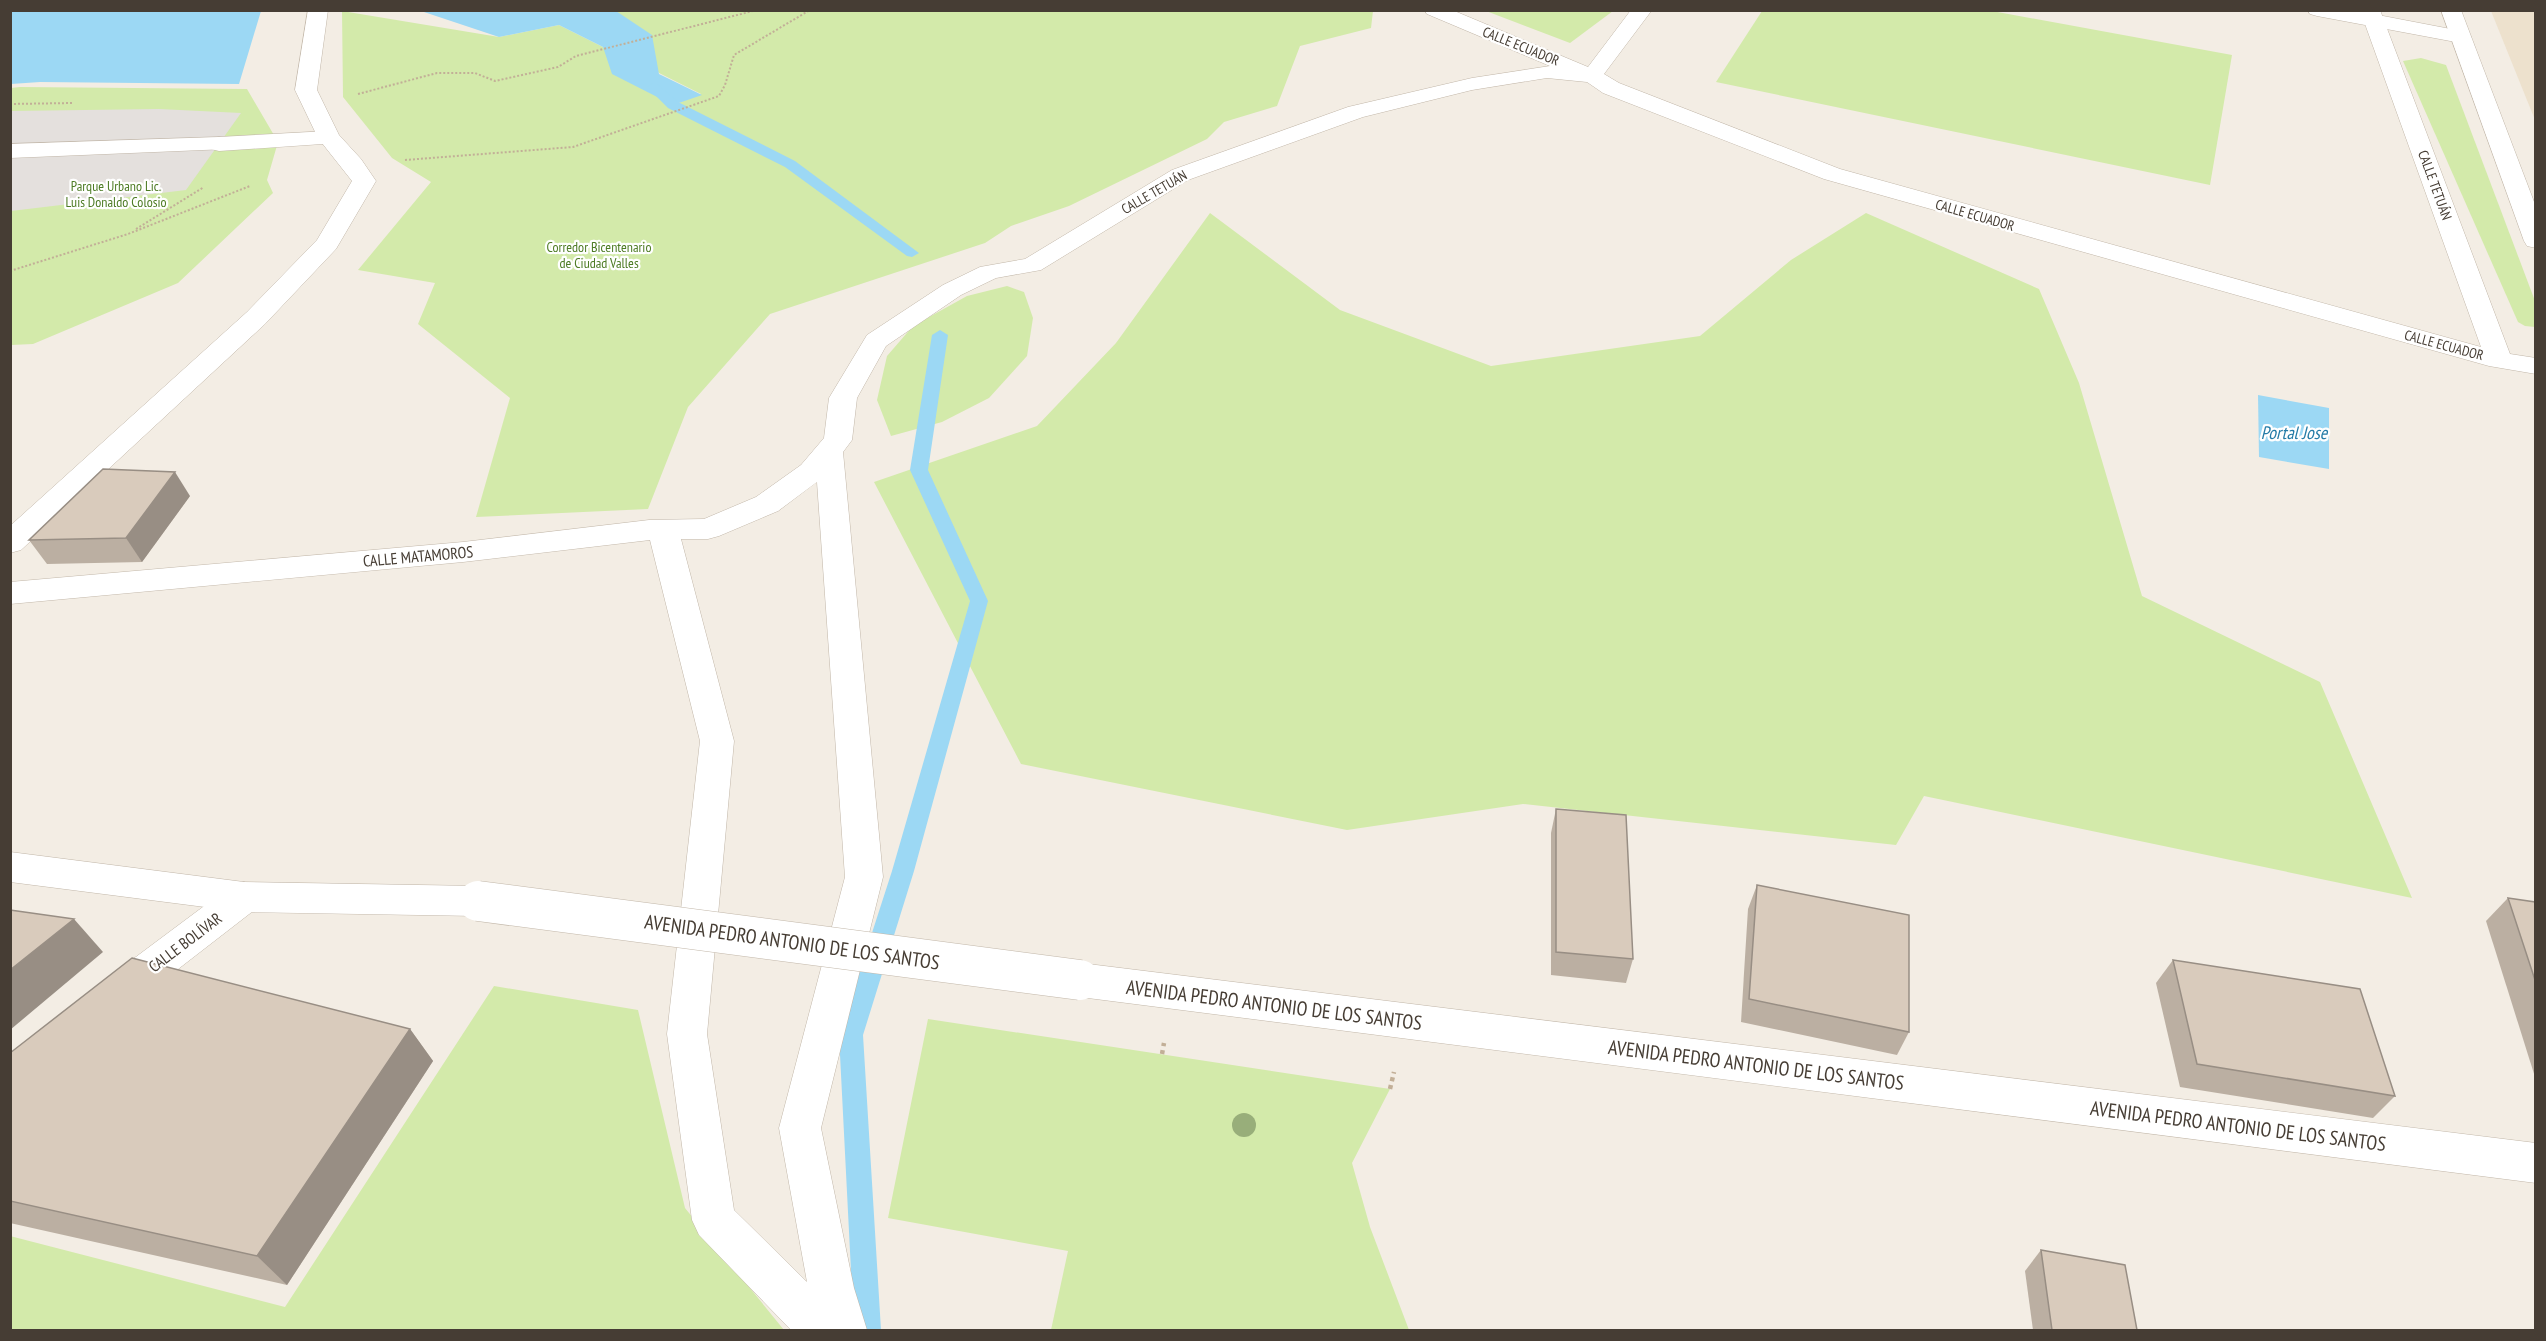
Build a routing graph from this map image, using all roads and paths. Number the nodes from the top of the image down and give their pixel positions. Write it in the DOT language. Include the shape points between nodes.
graph roads {
  1 [pos="318,10"];
  2 [pos="757,10"];
  3 [pos="810,10"];
  4 [pos="1434,10"];
  5 [pos="1642,10"];
  6 [pos="2317,10"];
  7 [pos="2451,10"];
  8 [pos="2372,16"];
  9 [pos="2461,37"];
  10 [pos="1592,75"];
  11 [pos="309,98"];
  12 [pos="640,124"];
  13 [pos="328,138"];
  14 [pos="10,151"];
  15 [pos="2535,241"];
  16 [pos="2499,360"];
  17 [pos="2535,366"];
  18 [pos="820,461"];
  19 [pos="663,530"];
  20 [pos="10,543"];
  21 [pos="10,593"];
  22 [pos="10,867"];
  23 [pos="244,897"];
  24 [pos="94,1011"];
  25 [pos="2535,1163"];
  26 [pos="823,1330"];
  27 [pos="844,1330"];
  1 -- 11 [label="street"];
  2 -- 11 [label="path" via="495,81 475,73 437,73"];
  3 -- 12 [label="path" via="734,55 719,96"];
  4 -- 10 [label="street, CALLE ECUADOR"];
  5 -- 10 [label="street"];
  6 -- 8 [label="street"];
  7 -- 9 [label="street"];
  8 -- 9 [label="street"];
  8 -- 16 [label="street, CALLE TETUÁN"];
  9 -- 15 [label="street"];
  10 -- 16 [label="street, CALLE ECUADOR" via="1611,88 1832,174"];
  10 -- 18 [label="street, CALLE TETUÁN" via="1547,72 1426,95 1356,112 1180,175 1032,265 989,272 952,290 876,341 843,398 838,440"];
  11 -- 13 [label="street"];
  13 -- 14 [label="street"];
  13 -- 20 [label="street" via="364,182 327,244 256,318"];
  16 -- 17 [label="street, CALLE ECUADOR"];
  18 -- 19 [label="street, CALLE MATAMOROS" via="767,504 708,529"];
  18 -- 27 [label="street" via="864,877 800,1128 831,1288"];
  19 -- 21 [label="street, CALLE MATAMOROS"];
  19 -- 26 [label="street" via="717,741 687,1034 714,1220"];
  22 -- 23 [label="street, AVENIDA PEDRO ANTONIO DE LOS SANTOS"];
  23 -- 24 [label="street, CALLE BOLÍVAR"];
  23 -- 25 [label="street, AVENIDA PEDRO ANTONIO DE LOS SANTOS, bridge" via="478,901"];
}
